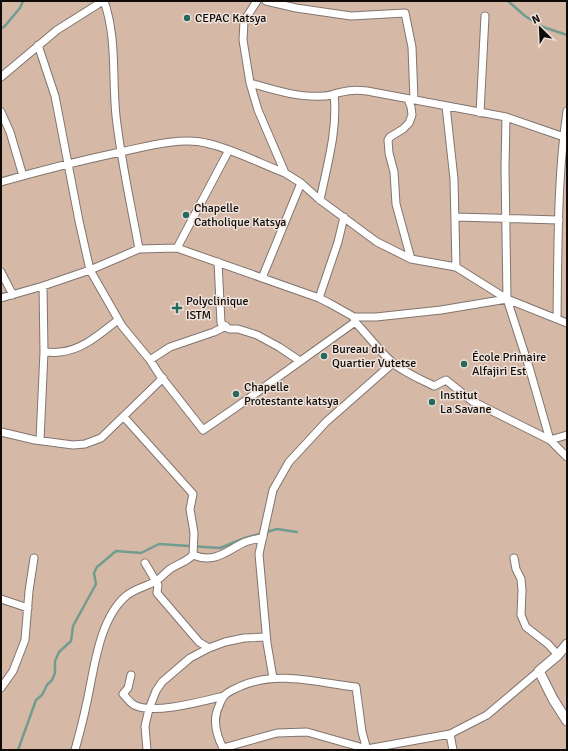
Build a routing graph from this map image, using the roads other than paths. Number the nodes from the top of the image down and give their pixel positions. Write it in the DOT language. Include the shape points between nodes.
graph roads {
  1 [pos="103,1"];
  2 [pos="257,1"];
  3 [pos="266,1"];
  4 [pos="486,16"];
  5 [pos="38,45"];
  6 [pos="1,77"];
  7 [pos="250,83"];
  8 [pos="334,94"];
  9 [pos="411,100"];
  10 [pos="446,106"];
  11 [pos="567,111"];
  12 [pos="1,112"];
  13 [pos="480,113"];
  14 [pos="506,117"];
  15 [pos="565,137"];
  16 [pos="230,150"];
  17 [pos="121,152"];
  18 [pos="68,164"];
  19 [pos="285,173"];
  20 [pos="23,176"];
  21 [pos="1,182"];
  22 [pos="301,183"];
  23 [pos="320,200"];
  24 [pos="344,217"];
  25 [pos="456,217"];
  26 [pos="506,217"];
  27 [pos="559,220"];
  28 [pos="177,248"];
  29 [pos="139,249"];
  30 [pos="411,259"];
  31 [pos="218,262"];
  32 [pos="456,267"];
  33 [pos="90,270"];
  34 [pos="1,272"];
  35 [pos="262,278"];
  36 [pos="43,286"];
  37 [pos="13,295"];
  38 [pos="1,298"];
  39 [pos="319,298"];
  40 [pos="507,299"];
  41 [pos="557,319"];
  42 [pos="118,320"];
  43 [pos="354,320"];
  44 [pos="567,323"];
  45 [pos="226,326"];
  46 [pos="44,352"];
  47 [pos="150,360"];
  48 [pos="300,361"];
  49 [pos="394,363"];
  50 [pos="163,378"];
  51 [pos="124,417"];
  52 [pos="1,432"];
  53 [pos="567,435"];
  54 [pos="40,440"];
  55 [pos="550,440"];
  56 [pos="567,457"];
  57 [pos="263,537"];
  58 [pos="193,555"];
  59 [pos="34,558"];
  60 [pos="514,558"];
  61 [pos="145,563"];
  62 [pos="156,581"];
  63 [pos="1,599"];
  64 [pos="28,608"];
  65 [pos="266,636"];
  66 [pos="567,644"];
  67 [pos="208,648"];
  68 [pos="558,655"];
  69 [pos="539,671"];
  70 [pos="131,675"];
  71 [pos="273,678"];
  72 [pos="1,688"];
  73 [pos="224,696"];
  74 [pos="150,708"];
  75 [pos="567,721"];
  76 [pos="450,734"];
  77 [pos="223,749"];
  78 [pos="367,749"];
  79 [pos="75,750"];
  80 [pos="147,750"];
  81 [pos="453,750"];
  1 -- 5 [label="street"];
  1 -- 17 [label="street" via="112,33 116,117"];
  2 -- 7 [label="street" via="244,21 243,40"];
  3 -- 9 [label="street" via="352,16 405,13 412,47"];
  4 -- 13 [label="street"];
  5 -- 6 [label="street"];
  5 -- 18 [label="street" via="55,96"];
  7 -- 8 [label="street" via="280,92 307,96"];
  7 -- 19 [label="street" via="258,110"];
  8 -- 9 [label="street" via="356,90"];
  8 -- 23 [label="street" via="333,136"];
  9 -- 10 [label="street"];
  9 -- 30 [label="street" via="412,115 408,123 388,140 396,204"];
  10 -- 13 [label="street"];
  10 -- 25 [label="street"];
  11 -- 15 [label="street"];
  12 -- 20 [label="street" via="10,132"];
  13 -- 14 [label="street"];
  14 -- 15 [label="street"];
  14 -- 26 [label="street"];
  15 -- 27 [label="street"];
  16 -- 17 [label="street" via="205,142 188,141 157,144"];
  16 -- 19 [label="street"];
  16 -- 28 [label="street"];
  17 -- 18 [label="street"];
  17 -- 29 [label="street"];
  18 -- 20 [label="street"];
  18 -- 33 [label="street"];
  19 -- 22 [label="street"];
  20 -- 21 [label="street"];
  22 -- 23 [label="street"];
  22 -- 35 [label="street"];
  23 -- 24 [label="street"];
  24 -- 30 [label="street" via="377,242"];
  24 -- 39 [label="street"];
  25 -- 26 [label="street"];
  25 -- 32 [label="street"];
  26 -- 27 [label="street"];
  26 -- 40 [label="street"];
  27 -- 41 [label="street"];
  28 -- 29 [label="street"];
  28 -- 31 [label="street"];
  29 -- 33 [label="street"];
  30 -- 32 [label="street"];
  31 -- 35 [label="street"];
  31 -- 45 [label="street" via="221,323"];
  32 -- 40 [label="street"];
  33 -- 36 [label="street"];
  33 -- 42 [label="street"];
  34 -- 37 [label="street"];
  35 -- 39 [label="street"];
  36 -- 37 [label="street"];
  36 -- 46 [label="street"];
  37 -- 38 [label="street"];
  39 -- 43 [label="street"];
  40 -- 41 [label="street"];
  40 -- 43 [label="street"];
  40 -- 55 [label="street"];
  41 -- 44 [label="street"];
  42 -- 46 [label="street" via="85,345 60,352"];
  42 -- 47 [label="street"];
  43 -- 48 [label="street"];
  43 -- 49 [label="street"];
  45 -- 47 [label="street" via="170,347"];
  45 -- 48 [label="street" via="229,329 257,335"];
  46 -- 54 [label="street"];
  47 -- 50 [label="street"];
  48 -- 50 [label="street" via="203,430"];
  49 -- 55 [label="street" via="412,376 434,386 446,380 472,402"];
  49 -- 57 [label="street" via="326,422 289,462 273,490"];
  50 -- 51 [label="street"];
  51 -- 54 [label="street" via="101,438 84,444"];
  51 -- 58 [label="street" via="193,494 190,509 194,532"];
  52 -- 54 [label="street"];
  53 -- 55 [label="street"];
  55 -- 56 [label="street"];
  57 -- 58 [label="street" via="246,542 222,555 210,558"];
  57 -- 65 [label="street" via="259,554"];
  58 -- 62 [label="street"];
  59 -- 64 [label="street"];
  60 -- 68 [label="street" via="521,579 521,615 526,626"];
  61 -- 62 [label="street"];
  62 -- 67 [label="street" via="156,593 199,642"];
  62 -- 79 [label="street" via="127,595 109,618 94,662"];
  63 -- 64 [label="street"];
  64 -- 72 [label="street" via="25,640 13,671"];
  65 -- 67 [label="street" via="225,642"];
  65 -- 71 [label="street"];
  66 -- 68 [label="street"];
  67 -- 74 [label="street" via="190,658 162,682"];
  68 -- 69 [label="street"];
  69 -- 75 [label="street"];
  69 -- 76 [label="street" via="488,715"];
  70 -- 74 [label="street" via="124,694 129,702 136,706"];
  71 -- 73 [label="street" via="245,684"];
  71 -- 78 [label="street" via="356,687"];
  73 -- 74 [label="street" via="164,709"];
  73 -- 77 [label="street" via="217,710 215,722"];
  74 -- 80 [label="street" via="145,726"];
  76 -- 78 [label="street"];
  76 -- 81 [label="street"];
  77 -- 78 [label="street" via="277,733 307,732"];
}
